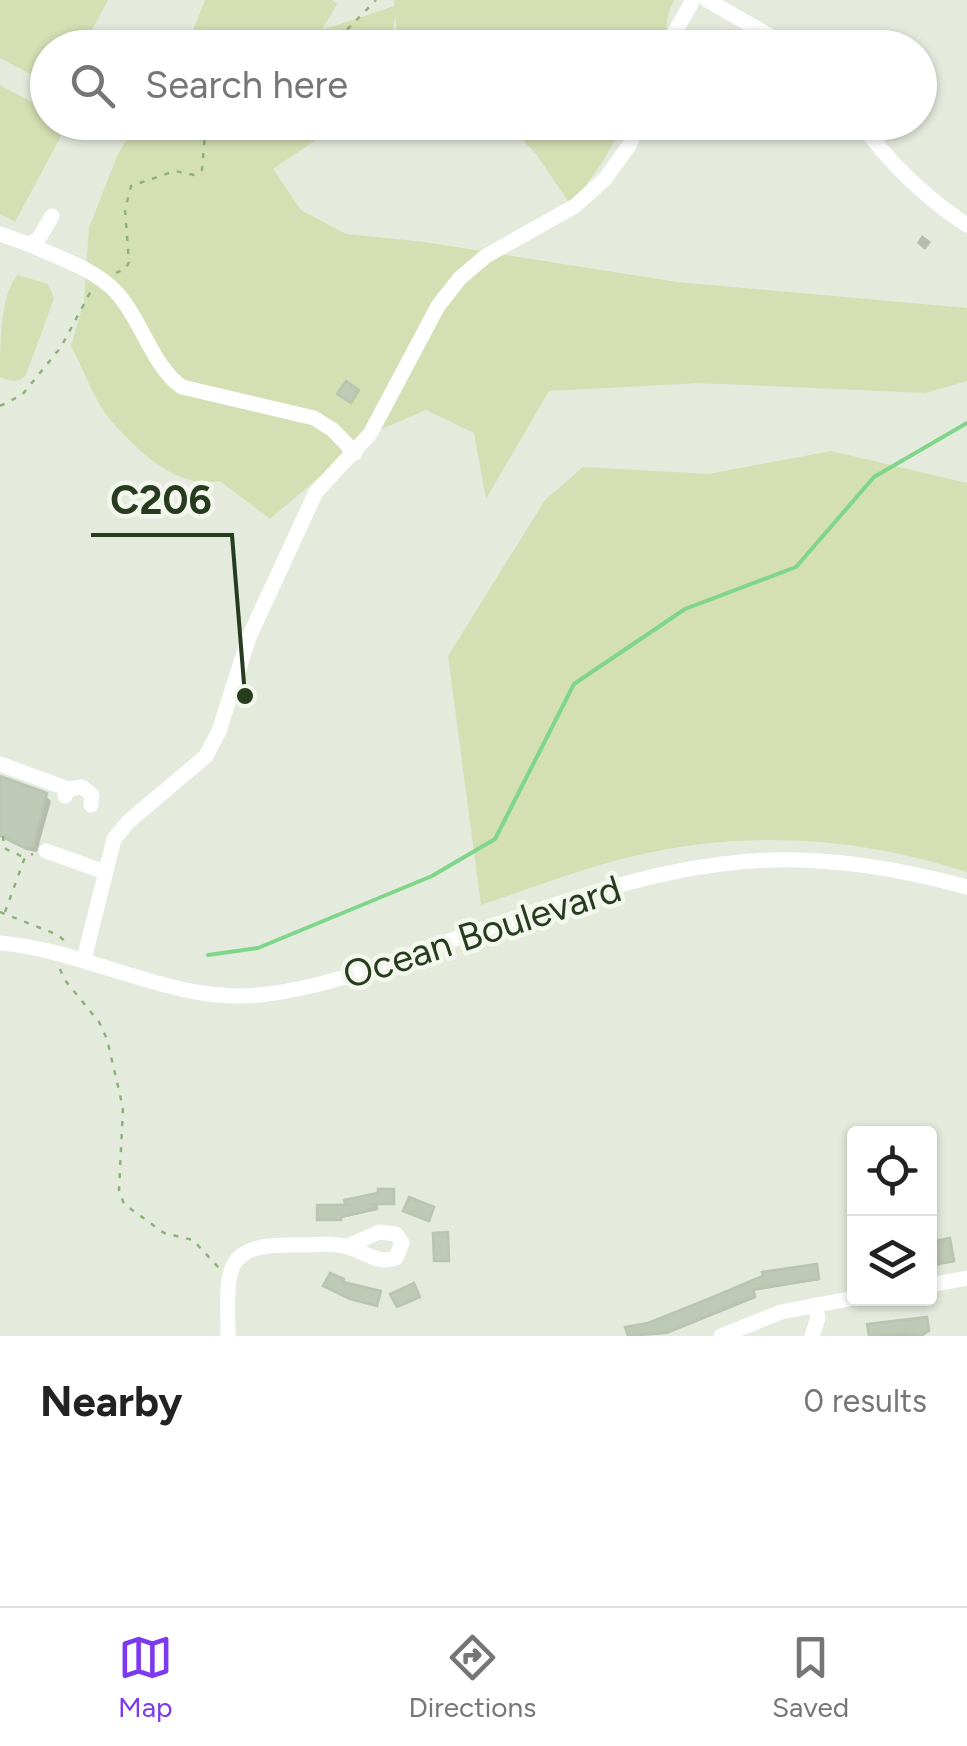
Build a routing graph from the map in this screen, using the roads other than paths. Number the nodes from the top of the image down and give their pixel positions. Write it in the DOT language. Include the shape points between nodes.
graph roads {
  1 [pos="693,0"];
  2 [pos="708,0"];
  3 [pos="676,30"];
  4 [pos="760,30"];
  5 [pos="631,140"];
  6 [pos="874,140"];
  7 [pos="52,216"];
  8 [pos="967,225"];
  9 [pos="0,234"];
  10 [pos="28,244"];
  11 [pos="355,453"];
  12 [pos="0,764"];
  13 [pos="92,806"];
  14 [pos="46,851"];
  15 [pos="105,872"];
  16 [pos="967,887"];
  17 [pos="0,942"];
  18 [pos="84,959"];
  19 [pos="348,1246"];
  20 [pos="967,1278"];
  21 [pos="937,1284"];
  22 [pos="847,1299"];
  23 [pos="815,1304"];
  24 [pos="228,1336"];
  25 [pos="721,1336"];
  26 [pos="812,1336"];
  1 -- 3 [label="street"];
  2 -- 4 [label="street"];
  5 -- 11 [label="street" via="605,179 575,206 460,278"];
  6 -- 8 [label="street"];
  7 -- 10 [label="street"];
  9 -- 10 [label="street"];
  10 -- 11 [label="street" via="118,294 168,377 182,387 314,418"];
  11 -- 15 [label="street" via="316,492 248,638 206,756 119,830"];
  12 -- 13 [label="street" via="66,793 74,787 88,791"];
  14 -- 15 [label="street"];
  15 -- 18 [label="street"];
  16 -- 18 [label="street, Ocean Boulevard" via="838,864 722,864 588,894 309,988 255,996 172,986"];
  17 -- 18 [label="street, Ocean Boulevard"];
  19 -- 24 [label="street" via="253,1248 234,1262"];
  20 -- 21 [label="street"];
  22 -- 23 [label="street"];
  23 -- 25 [label="street"];
  23 -- 26 [label="street"];
}
